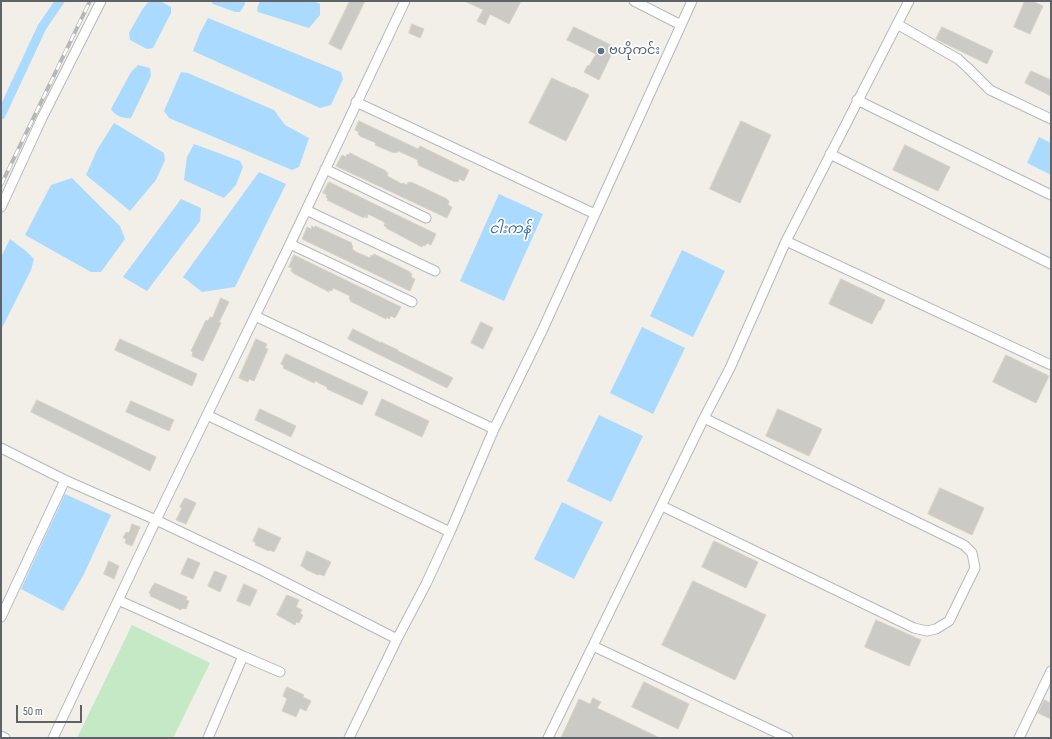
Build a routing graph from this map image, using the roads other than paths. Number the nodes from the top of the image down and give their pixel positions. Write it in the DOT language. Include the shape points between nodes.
graph roads {
  1 [pos="101,1"];
  2 [pos="404,1"];
  3 [pos="634,1"];
  4 [pos="692,1"];
  5 [pos="909,1"];
  6 [pos="897,24"];
  7 [pos="681,25"];
  8 [pos="857,100"];
  9 [pos="356,102"];
  10 [pos="1051,119"];
  11 [pos="830,154"];
  12 [pos="325,169"];
  13 [pos="1051,195"];
  14 [pos="1,207"];
  15 [pos="306,210"];
  16 [pos="595,214"];
  17 [pos="426,218"];
  18 [pos="786,241"];
  19 [pos="290,244"];
  20 [pos="1051,264"];
  21 [pos="435,271"];
  22 [pos="412,302"];
  23 [pos="255,316"];
  24 [pos="1051,365"];
  25 [pos="207,415"];
  26 [pos="704,418"];
  27 [pos="494,429"];
  28 [pos="1,448"];
  29 [pos="65,480"];
  30 [pos="662,506"];
  31 [pos="156,520"];
  32 [pos="450,532"];
  33 [pos="118,600"];
  34 [pos="1,617"];
  35 [pos="398,639"];
  36 [pos="593,646"];
  37 [pos="243,656"];
  38 [pos="1051,671"];
  39 [pos="280,672"];
  40 [pos="1,736"];
  41 [pos="5,738"];
  42 [pos="53,738"];
  43 [pos="208,738"];
  44 [pos="349,738"];
  45 [pos="548,738"];
  46 [pos="788,738"];
  47 [pos="1019,738"];
  1 -- 14 [label="street"];
  2 -- 9 [label="street"];
  3 -- 7 [label="street"];
  4 -- 7 [label="street"];
  5 -- 6 [label="street"];
  6 -- 8 [label="street"];
  6 -- 10 [label="street" via="958,60 990,90"];
  7 -- 16 [label="street"];
  8 -- 11 [label="street"];
  8 -- 13 [label="street"];
  9 -- 12 [label="street"];
  9 -- 16 [label="street"];
  11 -- 18 [label="street"];
  11 -- 20 [label="street"];
  12 -- 15 [label="street"];
  12 -- 17 [label="street"];
  15 -- 19 [label="street"];
  15 -- 21 [label="street"];
  16 -- 27 [label="street"];
  18 -- 24 [label="street"];
  18 -- 26 [label="street" via="730,368"];
  19 -- 22 [label="street"];
  19 -- 23 [label="street"];
  23 -- 25 [label="street"];
  23 -- 27 [label="street"];
  25 -- 31 [label="street"];
  25 -- 32 [label="street"];
  26 -- 30 [label="street"];
  26 -- 30 [label="street" via="964,545 972,553 975,568 949,621 927,631 914,628"];
  27 -- 32 [label="street"];
  28 -- 29 [label="street"];
  29 -- 31 [label="street"];
  29 -- 34 [label="street"];
  30 -- 36 [label="street"];
  31 -- 33 [label="street"];
  31 -- 35 [label="street" via="263,570"];
  32 -- 35 [label="street"];
  33 -- 37 [label="street"];
  33 -- 42 [label="street"];
  35 -- 44 [label="street"];
  36 -- 45 [label="street"];
  36 -- 46 [label="street"];
  37 -- 39 [label="street"];
  37 -- 43 [label="street"];
  38 -- 47 [label="street"];
  40 -- 41 [label="street"];
}
